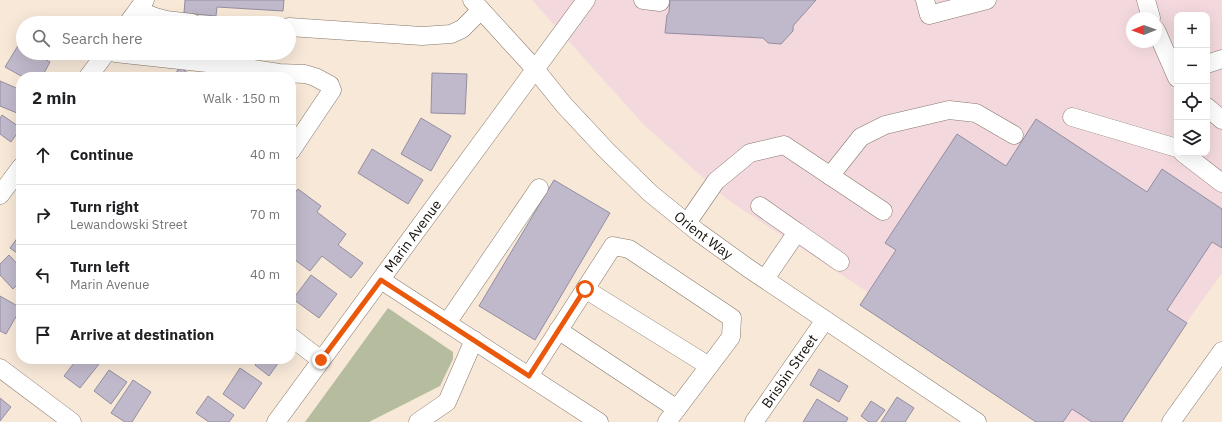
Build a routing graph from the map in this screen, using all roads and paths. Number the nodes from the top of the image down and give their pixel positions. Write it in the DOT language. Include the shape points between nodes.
graph roads {
  1 [pos="586,0"];
  2 [pos="925,0"];
  3 [pos="987,0"];
  4 [pos="1146,0"];
  5 [pos="477,5"];
  6 [pos="137,11"];
  7 [pos="1149,12"];
  8 [pos="152,16"];
  9 [pos="296,27"];
  10 [pos="1162,44"];
  11 [pos="1222,59"];
  12 [pos="101,60"];
  13 [pos="180,60"];
  14 [pos="1210,63"];
  15 [pos="535,68"];
  16 [pos="1174,71"];
  17 [pos="92,72"];
  18 [pos="273,72"];
  19 [pos="296,74"];
  20 [pos="1210,110"];
  21 [pos="1072,117"];
  22 [pos="1222,120"];
  23 [pos="1014,135"];
  24 [pos="296,144"];
  25 [pos="1174,147"];
  26 [pos="1187,156"];
  27 [pos="16,174"];
  28 [pos="830,176"];
  29 [pos="1222,183"];
  30 [pos="539,188"];
  31 [pos="0,195"];
  32 [pos="760,206"];
  33 [pos="883,211"];
  34 [pos="687,223"];
  35 [pos="797,232"];
  36 [pos="840,262"];
  37 [pos="765,279"];
  38 [pos="381,280"];
  39 [pos="585,289"];
  40 [pos="825,320"];
  41 [pos="447,323"];
  42 [pos="558,330"];
  43 [pos="474,340"];
  44 [pos="296,341"];
  45 [pos="1222,351"];
  46 [pos="321,360"];
  47 [pos="709,366"];
  48 [pos="0,368"];
  49 [pos="529,376"];
  50 [pos="672,415"];
  51 [pos="72,422"];
  52 [pos="276,422"];
  53 [pos="418,422"];
  54 [pos="599,422"];
  55 [pos="754,422"];
  56 [pos="977,422"];
  57 [pos="1171,422"];
  1 -- 15 [label="street, Marin Avenue"];
  2 -- 3 [label="street" via="929,15"];
  4 -- 7 [label="street"];
  5 -- 9 [label="street" via="462,29 451,34 422,36"];
  5 -- 15 [label="street, Orient Way"];
  6 -- 8 [label="street"];
  10 -- 16 [label="street"];
  11 -- 14 [label="street"];
  12 -- 17 [label="street"];
  13 -- 18 [label="street"];
  15 -- 34 [label="street, Orient Way" via="564,105 606,150 650,193"];
  15 -- 38 [label="street, Marin Avenue"];
  19 -- 24 [label="street" via="315,77 330,85 332,90"];
  20 -- 22 [label="street"];
  21 -- 25 [label="street"];
  23 -- 28 [label="street" via="976,114 948,110 885,125 861,136"];
  26 -- 29 [label="street"];
  27 -- 31 [label="street"];
  28 -- 33 [label="street"];
  28 -- 34 [label="street" via="784,146 750,153 716,181"];
  30 -- 41 [label="street"];
  32 -- 35 [label="street"];
  34 -- 37 [label="street, Orient Way"];
  35 -- 36 [label="street"];
  35 -- 37 [label="street"];
  37 -- 40 [label="street, Orient Way"];
  38 -- 41 [label="street"];
  38 -- 46 [label="street, Marin Avenue"];
  39 -- 42 [label="street"];
  39 -- 47 [label="street"];
  39 -- 47 [label="street" via="613,246 629,249 732,318 732,336"];
  40 -- 55 [label="street, Brisbin Street"];
  40 -- 56 [label="street, Orient Way"];
  41 -- 43 [label="street"];
  42 -- 49 [label="street"];
  42 -- 50 [label="street"];
  43 -- 49 [label="street"];
  43 -- 53 [label="street" via="447,402"];
  44 -- 46 [label="street"];
  45 -- 57 [label="street"];
  46 -- 52 [label="street, Marin Avenue"];
  47 -- 50 [label="street"];
  48 -- 51 [label="street"];
  49 -- 54 [label="street"];
}
